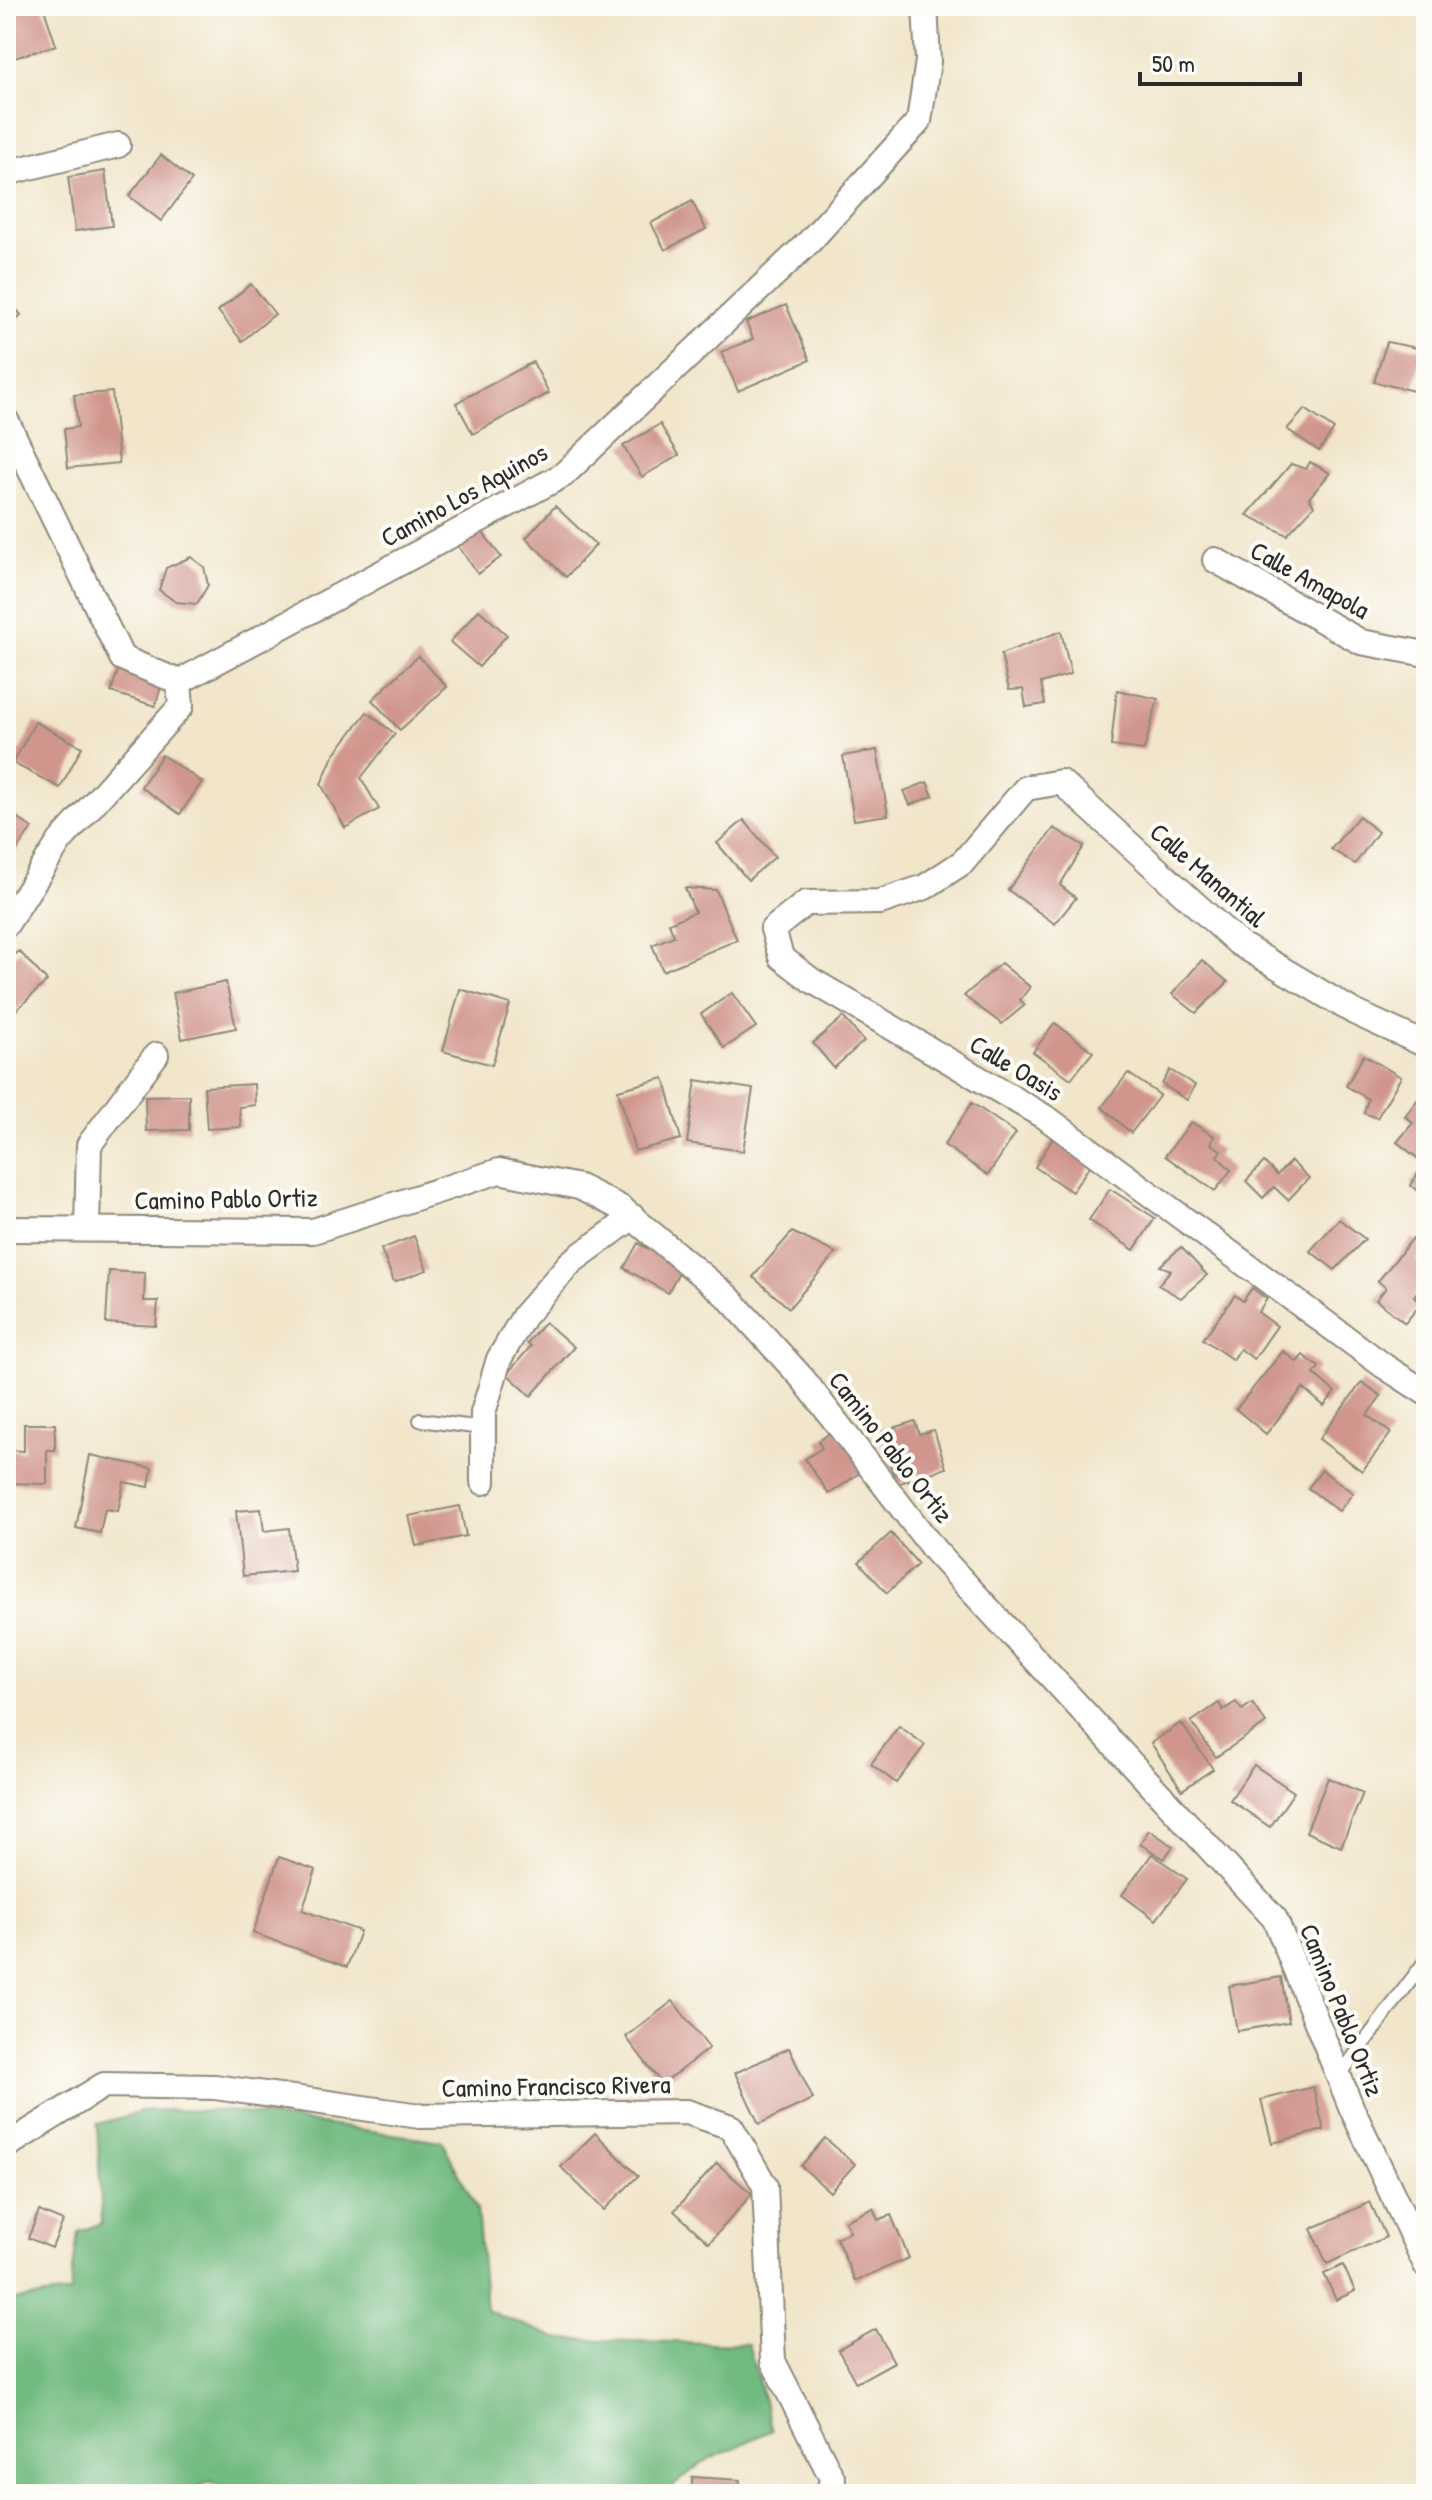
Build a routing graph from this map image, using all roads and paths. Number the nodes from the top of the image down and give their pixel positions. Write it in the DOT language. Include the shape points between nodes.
graph roads {
  1 [pos="925,6"];
  2 [pos="118,145"];
  3 [pos="6,173"];
  4 [pos="6,420"];
  5 [pos="1215,560"];
  6 [pos="1426,654"];
  7 [pos="179,682"];
  8 [pos="978,844"];
  9 [pos="6,925"];
  10 [pos="1426,1045"];
  11 [pos="156,1055"];
  12 [pos="633,1217"];
  13 [pos="6,1229"];
  14 [pos="87,1229"];
  15 [pos="1426,1393"];
  16 [pos="420,1420"];
  17 [pos="482,1428"];
  18 [pos="483,1482"];
  19 [pos="1426,1960"];
  20 [pos="1339,2076"];
  21 [pos="6,2146"];
  22 [pos="1426,2265"];
  23 [pos="827,2494"];
  1 -- 7 [label="street, Camino Los Aquinos" via="928,61 919,121 810,241 563,475"];
  2 -- 3 [label="street"];
  4 -- 7 [label="street" via="122,658"];
  5 -- 6 [label="street, Calle Amapola" via="1361,642"];
  7 -- 9 [label="street" via="181,706 60,841"];
  8 -- 10 [label="street, Calle Manantial" via="1026,788 1061,782 1238,943 1354,1012"];
  8 -- 15 [label="street, Calle Oasis" via="963,862 925,887 880,902 806,903 773,929 781,957 811,980 1048,1119"];
  11 -- 14 [label="street" via="89,1145"];
  12 -- 14 [label="street, Camino Pablo Ortiz" via="579,1187 499,1171 313,1231"];
  12 -- 17 [label="street" via="571,1262 524,1316 499,1359"];
  12 -- 20 [label="street, Camino Pablo Ortiz" via="728,1297 814,1392 935,1551 1275,1919"];
  13 -- 14 [label="street, Camino Pablo Ortiz"];
  16 -- 17 [label="lane"];
  17 -- 18 [label="street"];
  19 -- 20 [label="lane"];
  20 -- 22 [label="street, Camino Pablo Ortiz"];
  21 -- 23 [label="street, Camino Francisco Rivera" via="104,2085 215,2087 420,2116 687,2112 731,2127 765,2186 773,2361 833,2480"];
}
